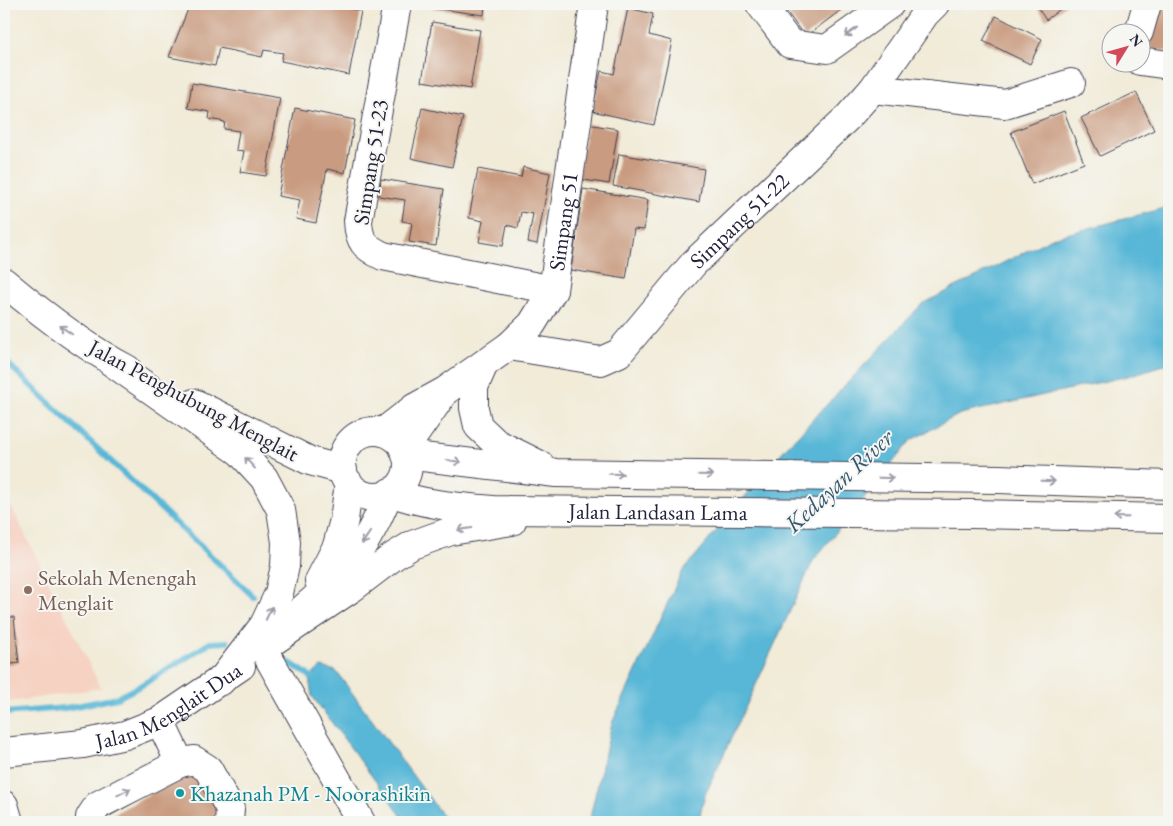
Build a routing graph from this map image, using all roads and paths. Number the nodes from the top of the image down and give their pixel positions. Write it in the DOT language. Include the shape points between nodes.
graph roads {
  1 [pos="397,4"];
  2 [pos="594,4"];
  3 [pos="760,4"];
  4 [pos="890,4"];
  5 [pos="1147,4"];
  6 [pos="926,7"];
  7 [pos="1142,22"];
  8 [pos="1150,62"];
  9 [pos="1169,65"];
  10 [pos="1070,83"];
  11 [pos="873,89"];
  12 [pos="4,282"];
  13 [pos="552,290"];
  14 [pos="509,346"];
  15 [pos="110,361"];
  16 [pos="484,364"];
  17 [pos="445,391"];
  18 [pos="383,432"];
  19 [pos="405,452"];
  20 [pos="556,473"];
  21 [pos="346,477"];
  22 [pos="1169,485"];
  23 [pos="389,493"];
  24 [pos="565,512"];
  25 [pos="1169,518"];
  26 [pos="307,604"];
  27 [pos="263,648"];
  28 [pos="221,681"];
  29 [pos="160,721"];
  30 [pos="4,752"];
  31 [pos="180,763"];
  32 [pos="4,805"];
  33 [pos="10,822"];
  34 [pos="90,822"];
  35 [pos="229,822"];
  36 [pos="361,822"];
  1 -- 13 [label="main road, Simpang 51-23" via="358,221 359,235 368,249 382,256"];
  2 -- 13 [label="main road, Simpang 51"];
  4 -- 3 [label="main road, one-way" via="827,49 790,44"];
  5 -- 7 [label="main road"];
  6 -- 11 [label="main road, Simpang 51-22"];
  8 -- 9 [label="main road"];
  10 -- 11 [label="main road" via="1005,104"];
  11 -- 14 [label="main road, Simpang 51-22" via="848,117 694,263 619,354 601,362"];
  15 -- 12 [label="main road, Jalan Penghubung Menglait, one-way"];
  13 -- 14 [label="main road, Simpang 51" via="532,324"];
  14 -- 16 [label="main road, Simpang 51"];
  15 -- 21 [label="main road, Jalan Penghubung Menglait"];
  28 -- 15 [label="main road, one-way" via="264,625 279,593 286,542 281,510 264,478 240,452"];
  16 -- 17 [label="main road, Simpang 51"];
  16 -- 20 [label="main road" via="474,386 478,426 496,443"];
  17 -- 18 [label="main road, Simpang 51" via="414,408"];
  17 -- 19 [label="main road, Simpang 51"];
  18 -- 19 [label="main road" via="400,442"];
  18 -- 21 [label="main road" via="362,434 346,448 342,459"];
  19 -- 20 [label="main road, Jalan Landasan Lama, one-way"];
  19 -- 23 [label="main road" via="406,474 401,484"];
  20 -- 22 [label="main road, Jalan Landasan Lama, one-way" via="1000,479"];
  21 -- 23 [label="main road" via="363,494 380,497"];
  21 -- 26 [label="main road, Jalan Menglait Dua" via="344,520 337,546"];
  23 -- 24 [label="main road, Jalan Landasan Lama" via="435,505"];
  23 -- 26 [label="main road, Jalan Menglait Dua, one-way" via="380,515 354,555 337,578"];
  25 -- 24 [label="main road, Jalan Landasan Lama, one-way" via="632,510"];
  24 -- 27 [label="main road, one-way" via="451,531 412,545"];
  26 -- 27 [label="main road, Jalan Menglait Dua"];
  27 -- 28 [label="main road, Jalan Menglait Dua"];
  27 -- 36 [label="main road"];
  28 -- 29 [label="main road, Jalan Menglait Dua"];
  29 -- 30 [label="main road, Jalan Menglait Dua" via="125,735 83,744"];
  29 -- 31 [label="main road"];
  34 -- 31 [label="main road, one-way" via="98,805"];
  31 -- 35 [label="main road" via="194,760 208,768 230,809"];
  32 -- 33 [label="main road"];
}
